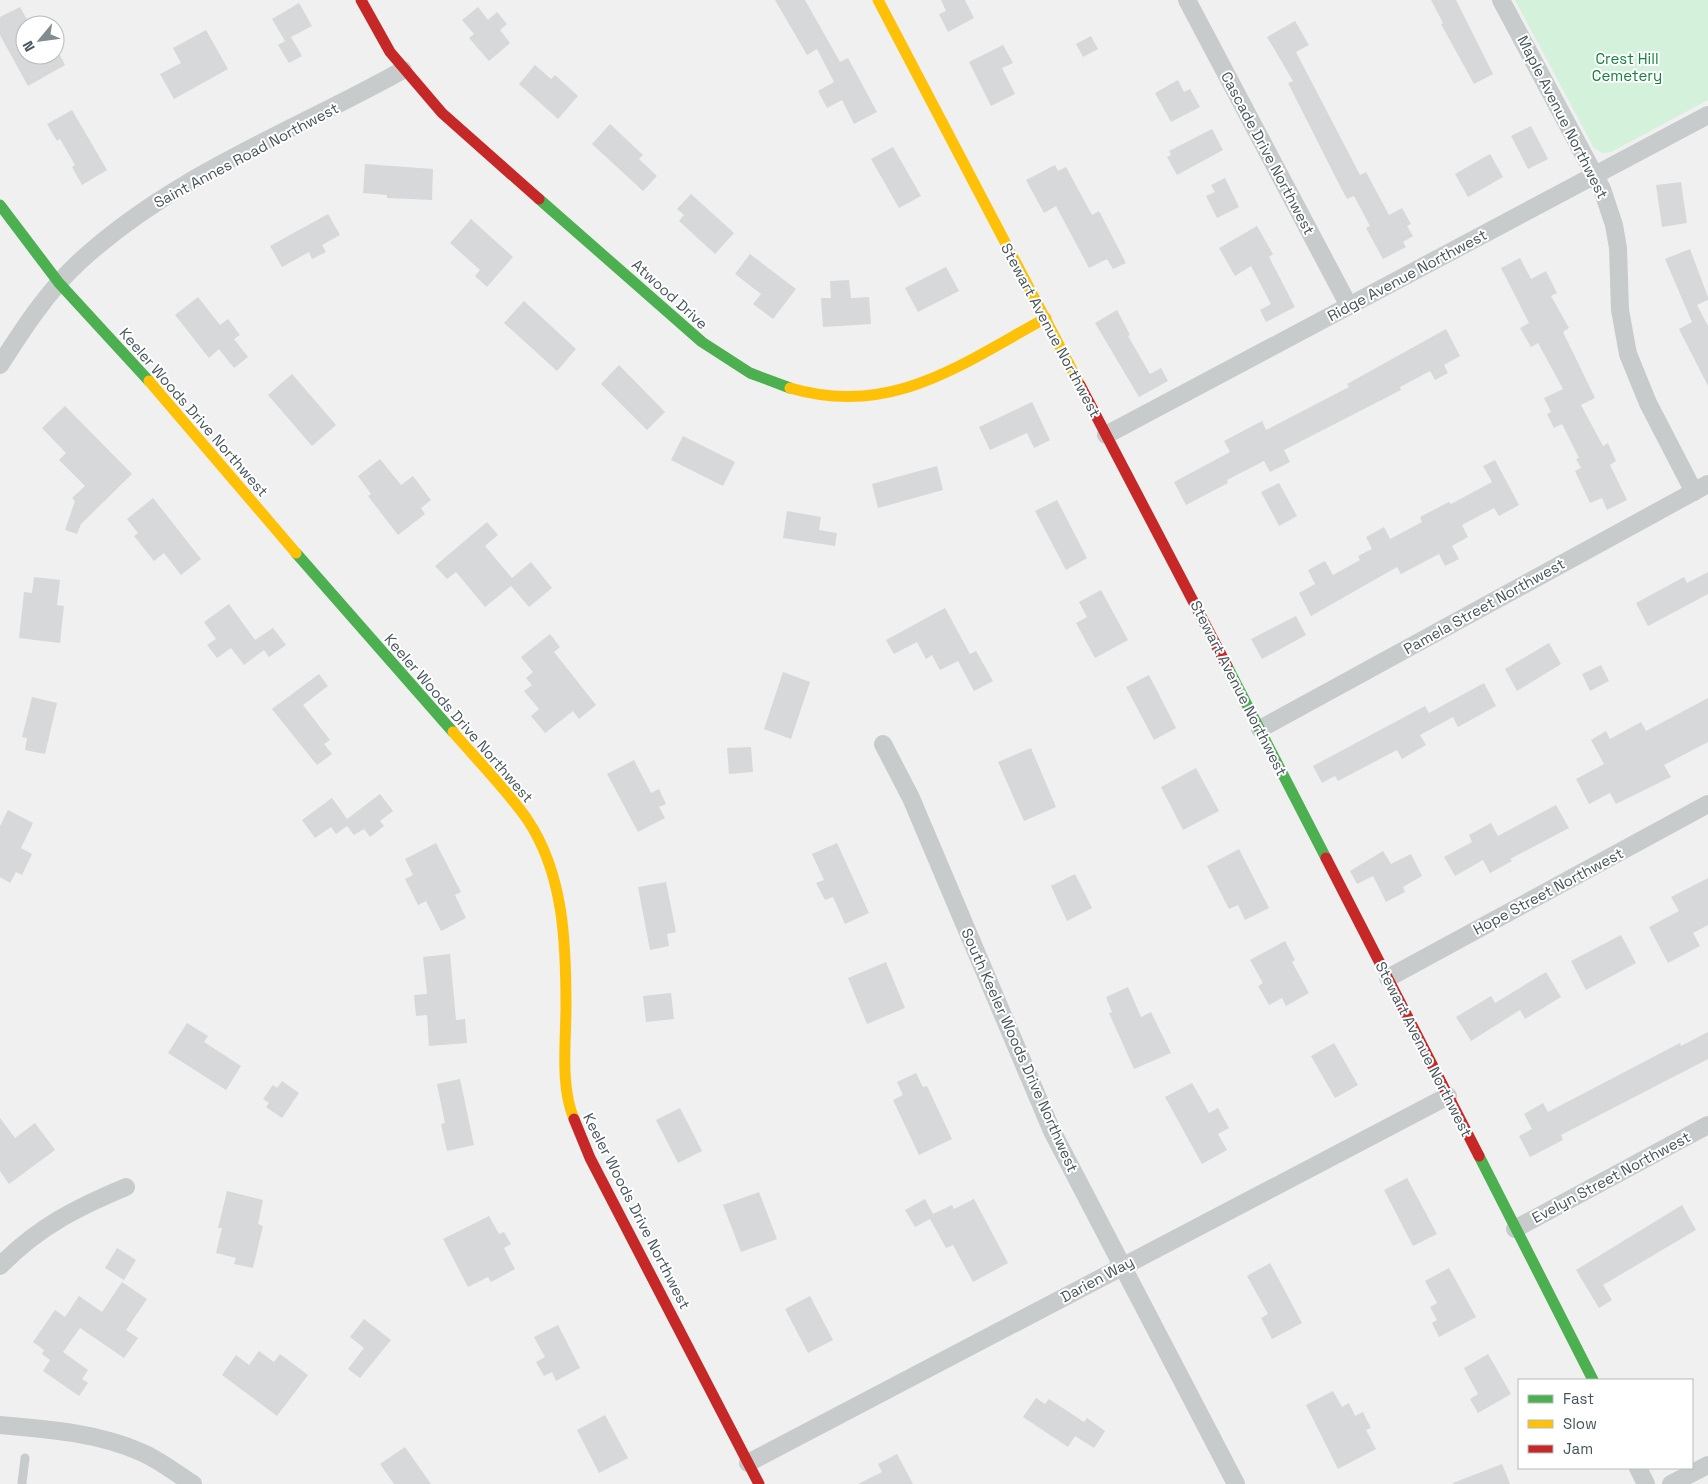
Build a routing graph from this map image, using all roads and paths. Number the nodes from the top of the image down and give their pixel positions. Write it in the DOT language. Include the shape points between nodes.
graph roads {
  1 [pos="361,0"];
  2 [pos="878,0"];
  3 [pos="1187,0"];
  4 [pos="1502,0"];
  5 [pos="404,70"];
  6 [pos="1708,115"];
  7 [pos="1595,173"];
  8 [pos="0,205"];
  9 [pos="59,283"];
  10 [pos="1349,306"];
  11 [pos="1046,318"];
  12 [pos="0,365"];
  13 [pos="1106,435"];
  14 [pos="1701,488"];
  15 [pos="1260,729"];
  16 [pos="883,744"];
  17 [pos="1708,804"];
  18 [pos="1388,978"];
  19 [pos="1448,1096"];
  20 [pos="1708,1125"];
  21 [pos="126,1187"];
  22 [pos="1515,1229"];
  23 [pos="0,1266"];
  24 [pos="1122,1266"];
  25 [pos="1592,1379"];
  26 [pos="0,1425"];
  27 [pos="25,1458"];
  28 [pos="748,1463"];
  29 [pos="1708,1465"];
  30 [pos="1638,1469"];
  31 [pos="22,1483"];
  32 [pos="193,1484"];
  33 [pos="759,1484"];
  34 [pos="1236,1484"];
  35 [pos="1646,1484"];
  36 [pos="1671,1484"];
  1 -- 5 [label="street, Atwood Drive" via="390,52"];
  2 -- 11 [label="street, Stewart Avenue Northwest"];
  3 -- 10 [label="street, Cascade Drive Northwest"];
  4 -- 7 [label="street, Maple Avenue Northwest"];
  5 -- 9 [label="street, Saint Annes Road Northwest" via="157,201 100,244"];
  5 -- 11 [label="street, Atwood Drive" via="474,143 702,342 738,367 776,385 841,397 893,392 936,377"];
  6 -- 7 [label="street, Ridge Avenue Northwest"];
  7 -- 10 [label="street, Ridge Avenue Northwest"];
  7 -- 14 [label="street, Maple Avenue Northwest" via="1614,225 1620,310 1628,354 1648,403"];
  8 -- 9 [label="street, Keeler Woods Drive Northwest"];
  9 -- 12 [label="street, Saint Annes Road Northwest"];
  9 -- 28 [label="street, Keeler Woods Drive Northwest" via="159,392 506,792 536,836 552,870 562,914 566,967 564,1068 569,1108 590,1158"];
  10 -- 13 [label="street, Ridge Avenue Northwest"];
  11 -- 13 [label="street, Stewart Avenue Northwest"];
  13 -- 15 [label="street, Stewart Avenue Northwest"];
  14 -- 15 [label="street, Pamela Street Northwest"];
  15 -- 18 [label="street, Stewart Avenue Northwest"];
  16 -- 24 [label="street, South Keeler Woods Drive Northwest" via="911,798 1052,1131"];
  17 -- 18 [label="street, Hope Street Northwest"];
  18 -- 19 [label="street, Stewart Avenue Northwest"];
  19 -- 22 [label="street, Stewart Avenue Northwest"];
  19 -- 24 [label="street, Darien Way"];
  20 -- 22 [label="street, Evelyn Street Northwest"];
  21 -- 23 [label="street" via="63,1215 21,1245"];
  22 -- 25 [label="street, Stewart Avenue Northwest"];
  24 -- 28 [label="street, Darien Way"];
  24 -- 34 [label="street, South Keeler Woods Drive Northwest"];
  26 -- 32 [label="street" via="115,1442 146,1454"];
  27 -- 31 [label="lane"];
  28 -- 33 [label="street, Keeler Woods Drive Northwest"];
  29 -- 36 [label="street"];
  30 -- 35 [label="street"];
}
